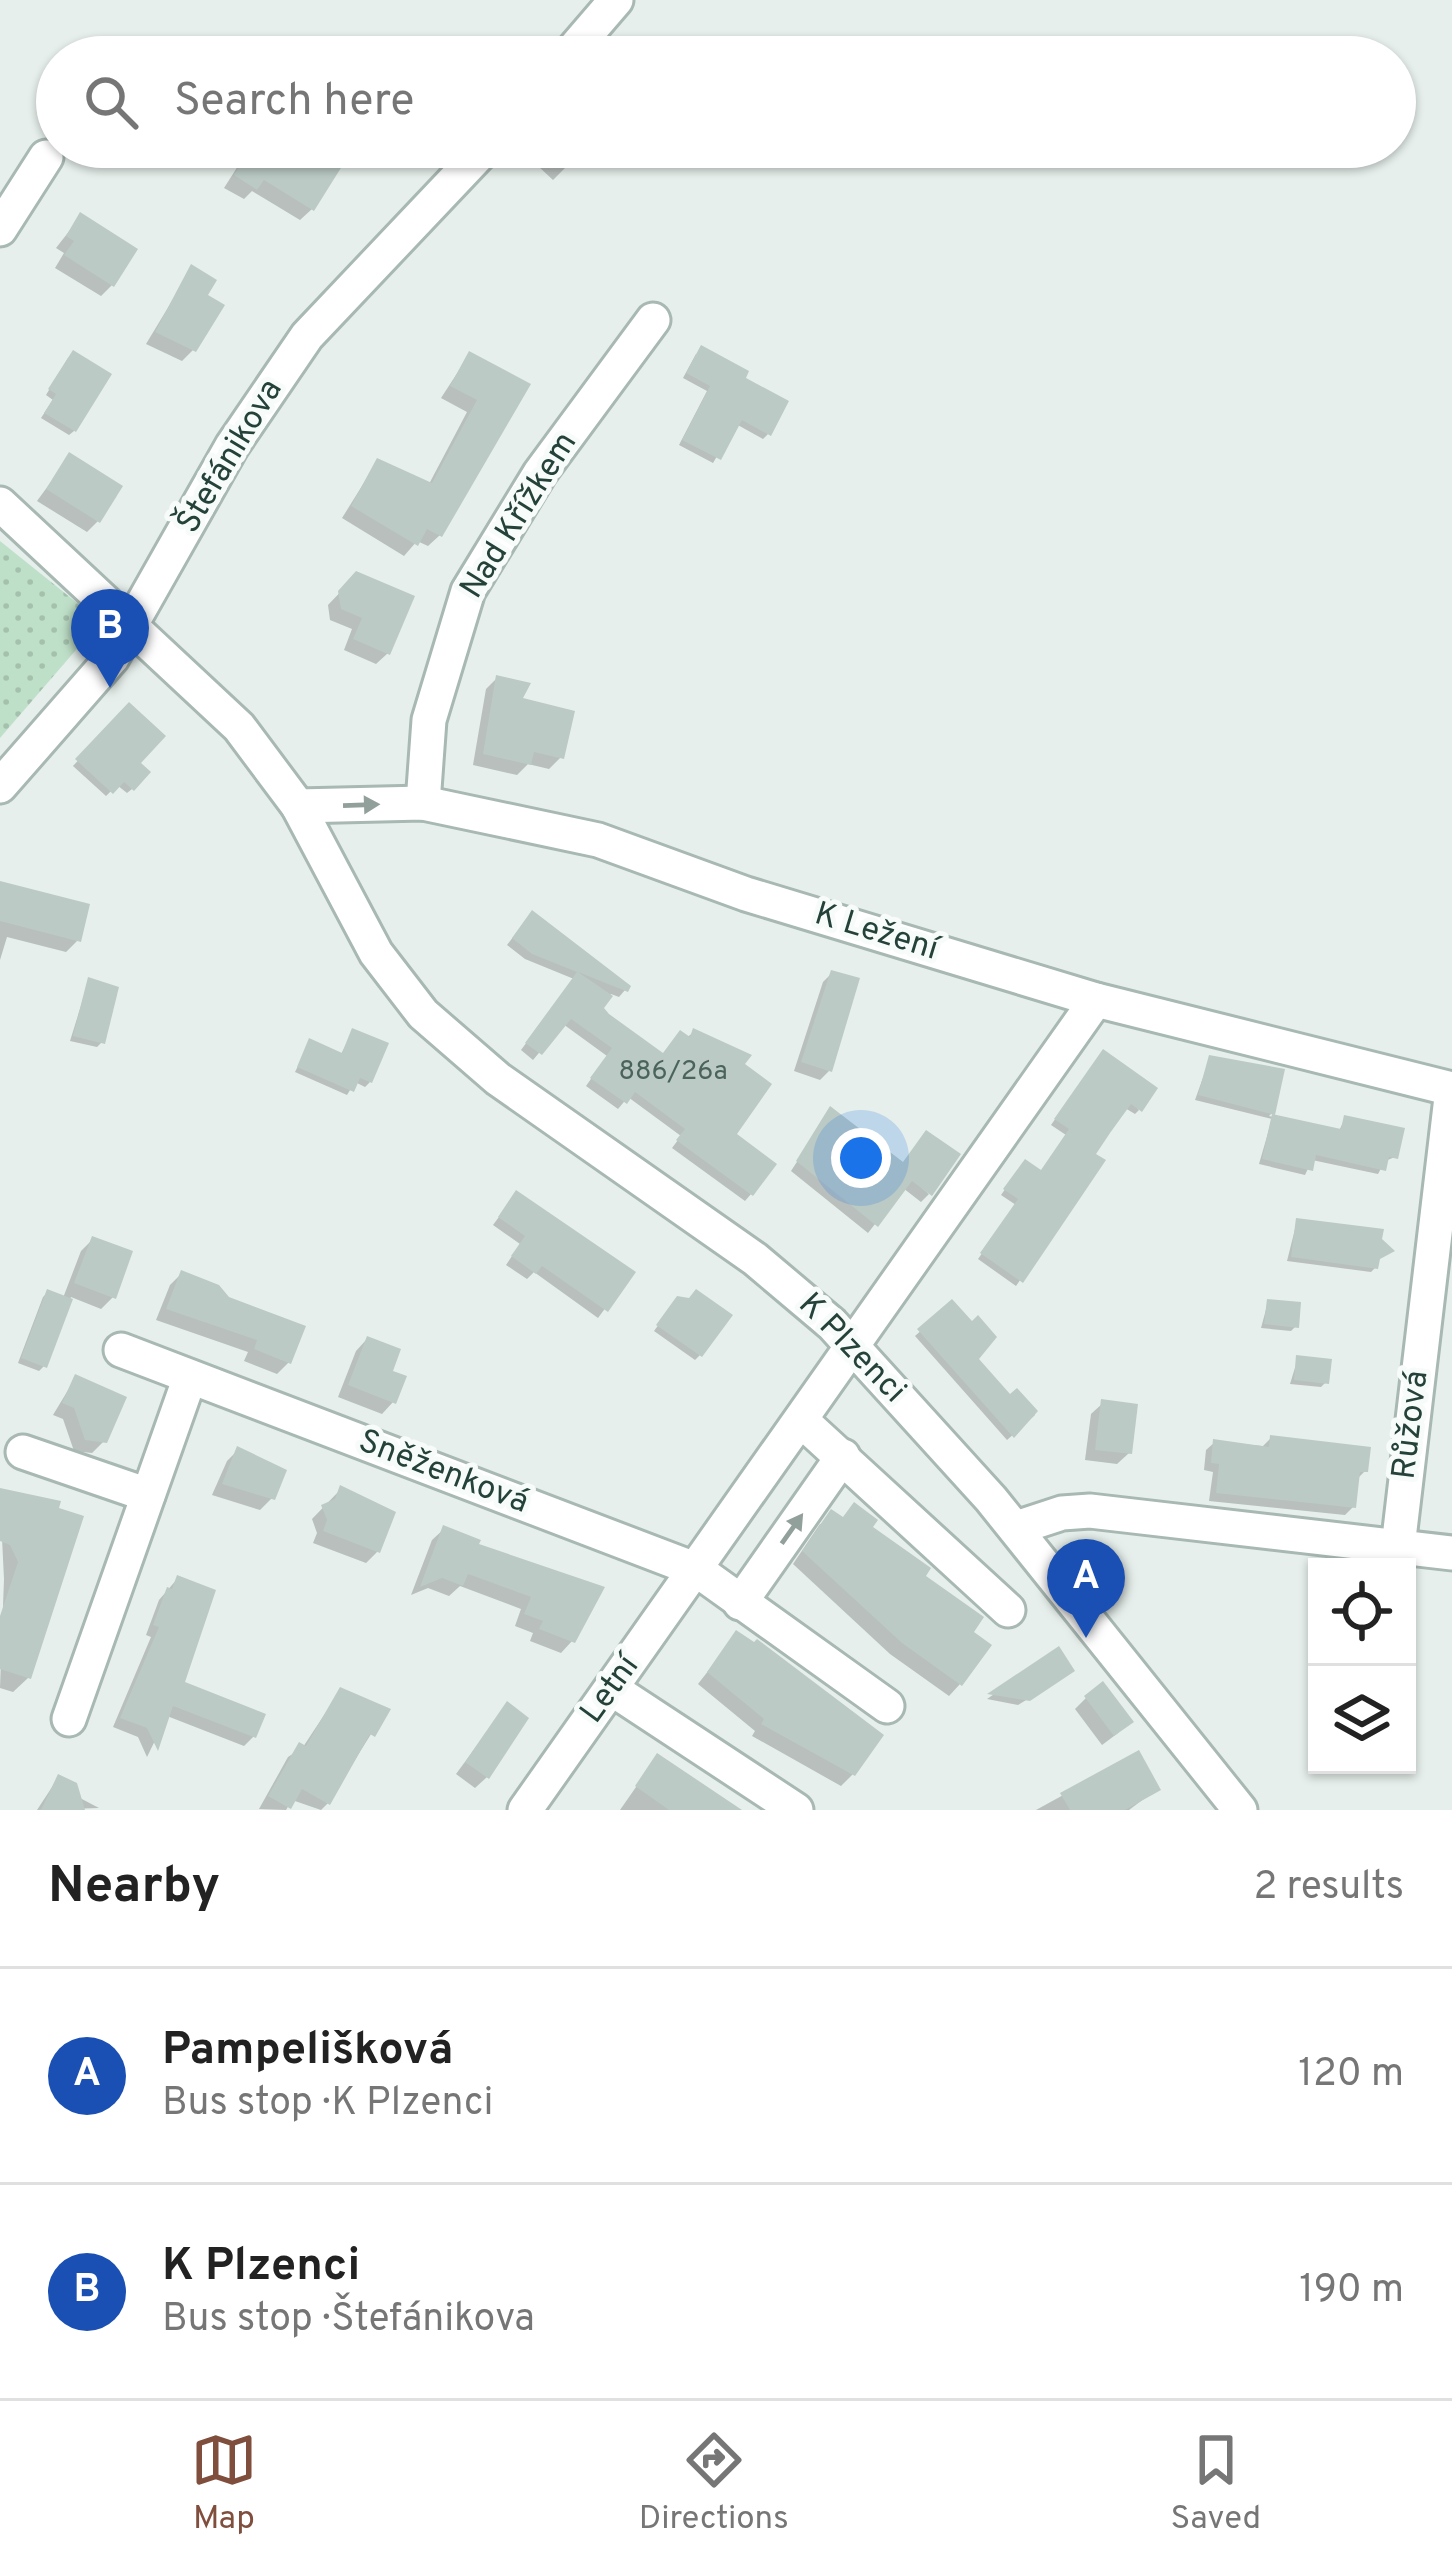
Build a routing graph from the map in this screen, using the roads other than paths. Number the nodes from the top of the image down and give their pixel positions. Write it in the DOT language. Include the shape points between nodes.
graph roads {
  1 [pos="616,0"];
  2 [pos="585,36"];
  3 [pos="39,168"];
  4 [pos="465,168"];
  5 [pos="0,229"];
  6 [pos="653,320"];
  7 [pos="0,504"];
  8 [pos="134,623"];
  9 [pos="0,786"];
  10 [pos="423,802"];
  11 [pos="298,806"];
  12 [pos="1096,1000"];
  13 [pos="1452,1089"];
  14 [pos="856,1348"];
  15 [pos="121,1350"];
  16 [pos="190,1377"];
  17 [pos="803,1421"];
  18 [pos="23,1452"];
  19 [pos="843,1456"];
  20 [pos="148,1495"];
  21 [pos="1016,1528"];
  22 [pos="1398,1546"];
  23 [pos="1452,1553"];
  24 [pos="697,1570"];
  25 [pos="740,1603"];
  26 [pos="1008,1610"];
  27 [pos="612,1689"];
  28 [pos="887,1706"];
  29 [pos="69,1719"];
  30 [pos="526,1810"];
  31 [pos="796,1810"];
  32 [pos="1240,1810"];
  1 -- 2 [label="street"];
  3 -- 5 [label="street"];
  4 -- 8 [label="street, Štefánikova" via="307,336 232,446"];
  6 -- 10 [label="street, Nad Křížkem" via="540,473 468,591 429,720"];
  7 -- 8 [label="street, K Plzenci"];
  8 -- 9 [label="street, Štefánikova"];
  8 -- 11 [label="street, K Plzenci" via="239,727"];
  11 -- 10 [label="street, K Ležení, one-way"];
  10 -- 12 [label="street, K Ležení" via="598,840 746,894"];
  11 -- 14 [label="street, K Plzenci" via="376,953 456,1046 754,1259"];
  12 -- 13 [label="street, K Ležení"];
  12 -- 14 [label="street, Letní"];
  13 -- 22 [label="street, Růžová"];
  14 -- 17 [label="street, Letní"];
  14 -- 21 [label="street, K Plzenci"];
  15 -- 16 [label="street, Sněženková"];
  16 -- 20 [label="street"];
  16 -- 24 [label="street, Sněženková"];
  17 -- 19 [label="street"];
  17 -- 24 [label="street, Letní"];
  18 -- 20 [label="street"];
  25 -- 19 [label="street, one-way"];
  19 -- 26 [label="street"];
  20 -- 29 [label="street"];
  21 -- 22 [label="street" via="1090,1511"];
  21 -- 32 [label="street, K Plzenci"];
  22 -- 23 [label="street"];
  24 -- 25 [label="street"];
  24 -- 27 [label="street, Letní"];
  25 -- 28 [label="street"];
  27 -- 30 [label="street, Letní"];
  27 -- 31 [label="street"];
}
